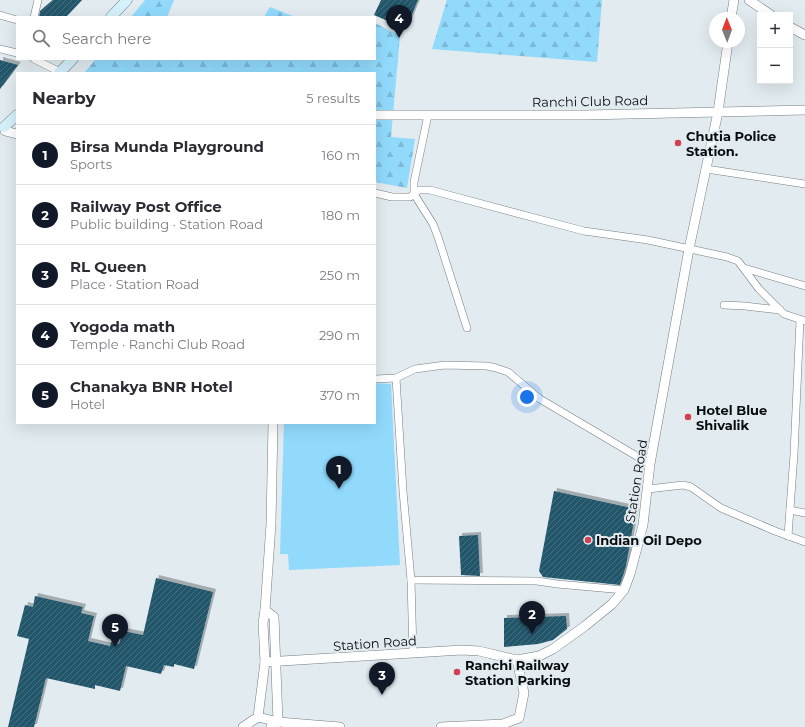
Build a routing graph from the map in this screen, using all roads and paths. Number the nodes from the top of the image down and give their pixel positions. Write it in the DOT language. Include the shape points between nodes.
graph roads {
  1 [pos="38,0"];
  2 [pos="127,0"];
  3 [pos="734,0"];
  4 [pos="749,0"];
  5 [pos="732,12"];
  6 [pos="767,12"];
  7 [pos="0,15"];
  8 [pos="34,16"];
  9 [pos="112,16"];
  10 [pos="16,20"];
  11 [pos="793,29"];
  12 [pos="805,35"];
  13 [pos="727,48"];
  14 [pos="0,49"];
  15 [pos="16,53"];
  16 [pos="36,60"];
  17 [pos="72,60"];
  18 [pos="60,72"];
  19 [pos="805,110"];
  20 [pos="718,112"];
  21 [pos="376,115"];
  22 [pos="428,115"];
  23 [pos="16,116"];
  24 [pos="2,130"];
  25 [pos="16,134"];
  26 [pos="706,169"];
  27 [pos="805,184"];
  28 [pos="376,194"];
  29 [pos="414,194"];
  30 [pos="689,249"];
  31 [pos="744,268"];
  32 [pos="805,286"];
  33 [pos="724,305"];
  34 [pos="780,310"];
  35 [pos="802,321"];
  36 [pos="467,328"];
  37 [pos="396,378"];
  38 [pos="376,379"];
  39 [pos="273,424"];
  40 [pos="650,464"];
  41 [pos="648,489"];
  42 [pos="790,510"];
  43 [pos="805,513"];
  44 [pos="788,536"];
  45 [pos="805,542"];
  46 [pos="411,580"];
  47 [pos="624,590"];
  48 [pos="266,610"];
  49 [pos="413,653"];
  50 [pos="516,660"];
  51 [pos="265,662"];
  52 [pos="276,662"];
  53 [pos="258,717"];
  54 [pos="274,725"];
  55 [pos="243,727"];
  56 [pos="340,727"];
  57 [pos="441,727"];
  1 -- 8 [label="street"];
  2 -- 9 [label="main road"];
  3 -- 5 [label="street"];
  4 -- 6 [label="street"];
  7 -- 10 [label="street"];
  11 -- 12 [label="street"];
  13 -- 20 [label="street, Station Road"];
  14 -- 15 [label="street"];
  16 -- 18 [label="street"];
  17 -- 18 [label="main road"];
  19 -- 20 [label="street, Ranchi Club Road"];
  20 -- 22 [label="street, Ranchi Club Road"];
  20 -- 26 [label="street, Station Road"];
  21 -- 22 [label="street, Ranchi Club Road"];
  22 -- 29 [label="street" via="414,182"];
  23 -- 24 [label="main road"];
  24 -- 25 [label="street"];
  26 -- 27 [label="street"];
  26 -- 30 [label="street, Station Road"];
  28 -- 29 [label="street" via="410,197"];
  29 -- 30 [label="street" via="419,190 430,190 584,231"];
  29 -- 36 [label="street" via="433,224"];
  30 -- 31 [label="street" via="727,257 738,261"];
  30 -- 40 [label="street, Station Road"];
  31 -- 32 [label="street"];
  31 -- 34 [label="street" via="759,289"];
  33 -- 34 [label="street"];
  34 -- 35 [label="street"];
  35 -- 42 [label="street"];
  37 -- 38 [label="street"];
  37 -- 40 [label="street" via="414,369 445,365 487,366 508,372 540,398"];
  37 -- 46 [label="street"];
  39 -- 48 [label="street"];
  40 -- 41 [label="street, Station Road"];
  41 -- 44 [label="street" via="683,485 690,487 721,508"];
  41 -- 47 [label="street, Station Road" via="632,568"];
  42 -- 43 [label="street"];
  42 -- 44 [label="street"];
  44 -- 45 [label="street"];
  46 -- 47 [label="street" via="536,581"];
  46 -- 49 [label="street"];
  47 -- 50 [label="street, Station Road" via="612,604 553,649 539,656"];
  48 -- 51 [label="street" via="263,623"];
  48 -- 52 [label="street" via="274,617"];
  49 -- 50 [label="street, Station Road" via="479,651"];
  49 -- 52 [label="street, Station Road"];
  50 -- 57 [label="street" via="524,694 519,718 503,724"];
  51 -- 52 [label="street, Station Road"];
  51 -- 53 [label="street"];
  52 -- 54 [label="street"];
  53 -- 54 [label="street"];
  53 -- 55 [label="street"];
  54 -- 56 [label="street"];
}
